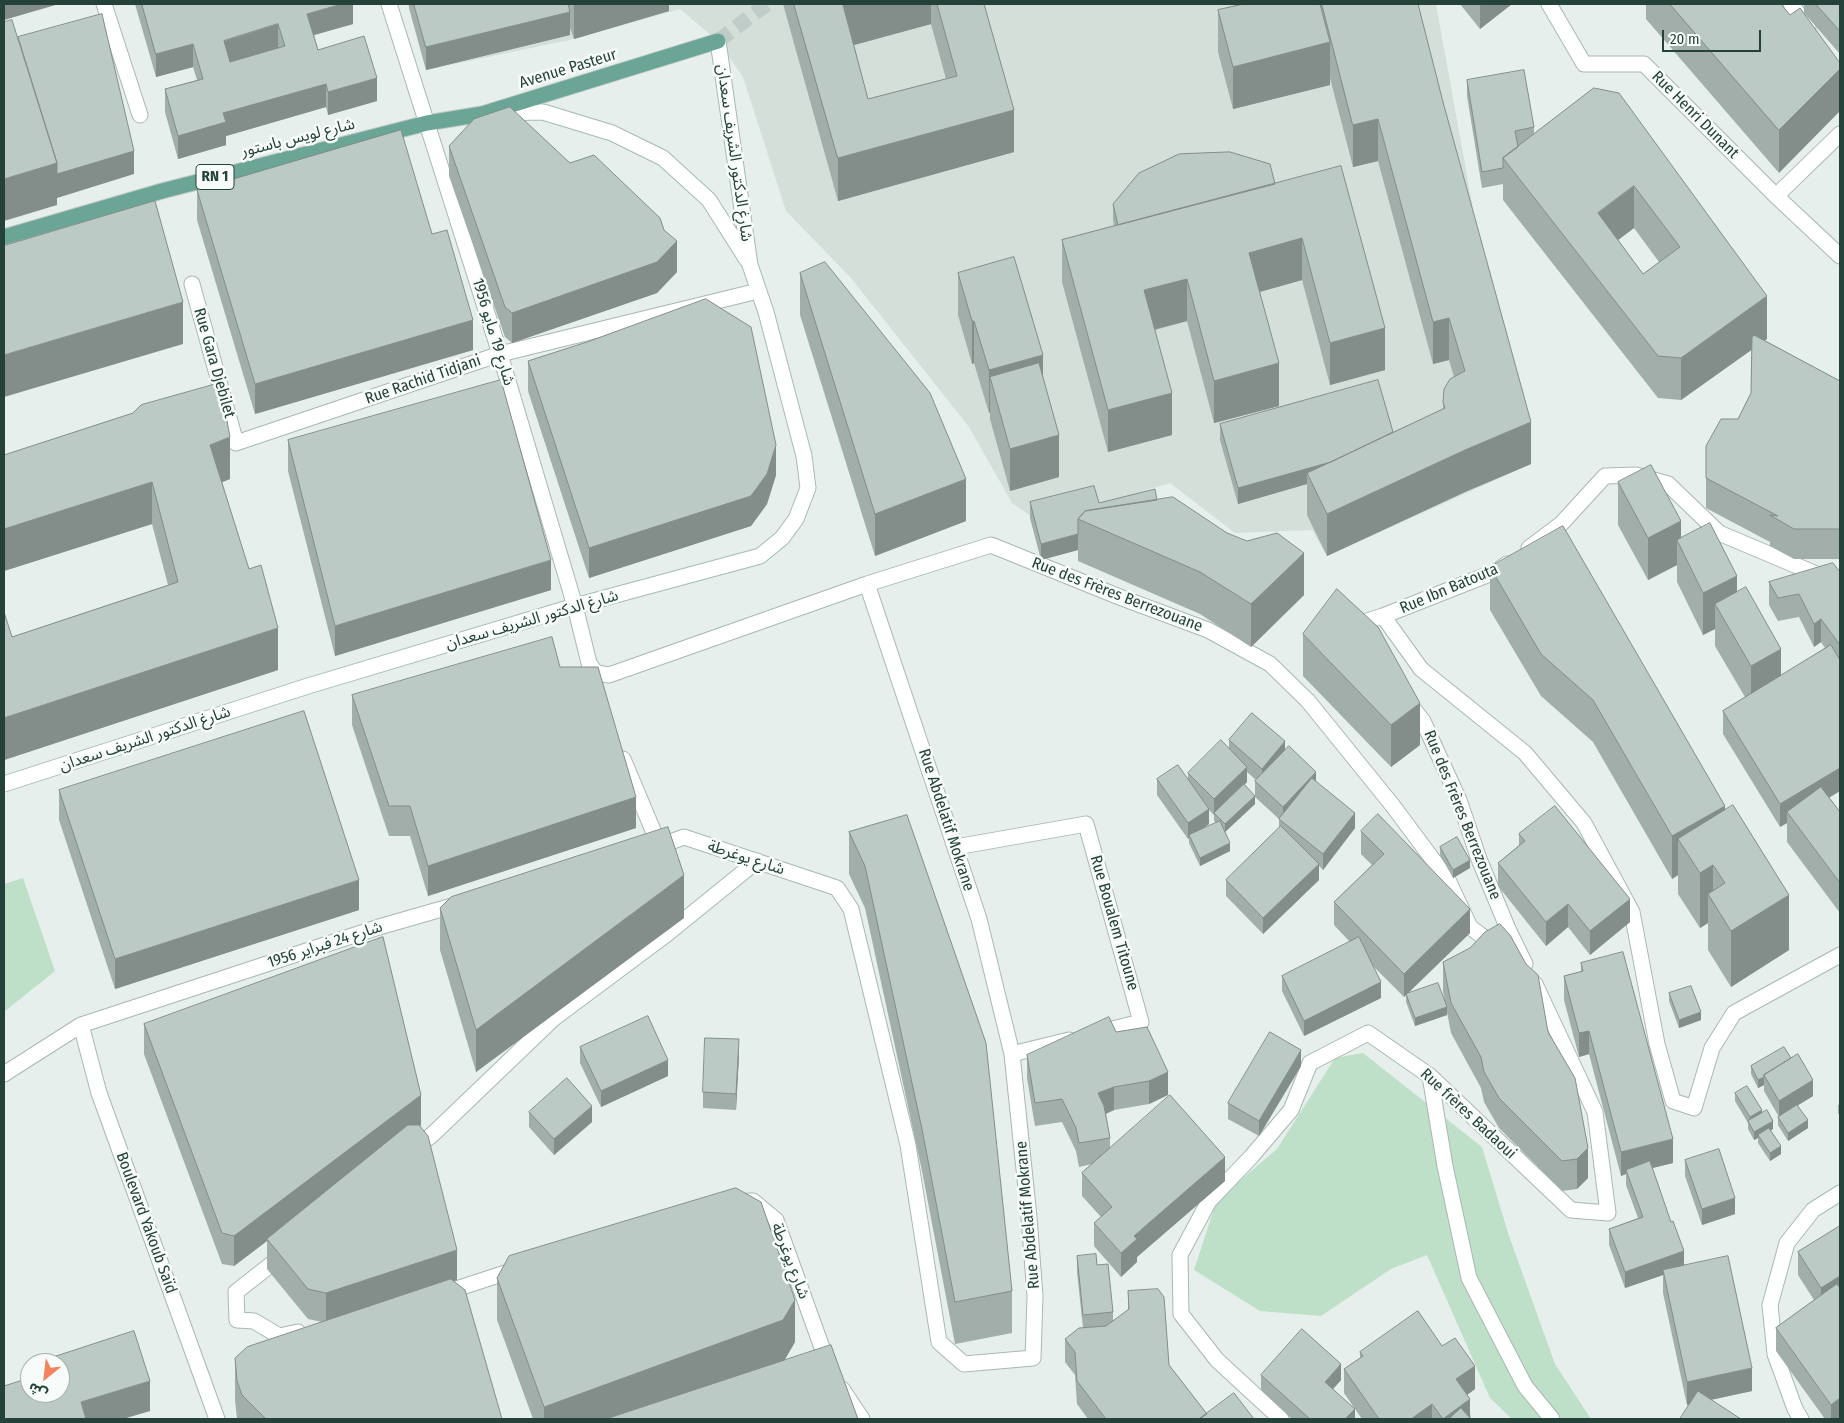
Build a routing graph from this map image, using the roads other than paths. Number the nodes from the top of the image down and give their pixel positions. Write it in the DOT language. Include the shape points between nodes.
graph roads {
  1 [pos="389,4"];
  2 [pos="1549,4"];
  3 [pos="1791,4"];
  4 [pos="103,12"];
  5 [pos="1817,39"];
  6 [pos="718,41"];
  7 [pos="482,114"];
  8 [pos="140,115"];
  9 [pos="427,123"];
  10 [pos="1840,134"];
  11 [pos="1776,196"];
  12 [pos="4,237"];
  13 [pos="1840,256"];
  14 [pos="750,265"];
  15 [pos="192,284"];
  16 [pos="758,291"];
  17 [pos="500,354"];
  18 [pos="236,443"];
  19 [pos="867,584"];
  20 [pos="1840,584"];
  21 [pos="575,606"];
  22 [pos="1383,616"];
  23 [pos="1359,641"];
  24 [pos="1400,692"];
  25 [pos="623,759"];
  26 [pos="4,784"];
  27 [pos="660,846"];
  28 [pos="956,847"];
  29 [pos="641,852"];
  30 [pos="757,861"];
  31 [pos="473,900"];
  32 [pos="1508,929"];
  33 [pos="1840,955"];
  34 [pos="81,1025"];
  35 [pos="1012,1054"];
  36 [pos="4,1074"];
  37 [pos="1430,1076"];
  38 [pos="402,1159"];
  39 [pos="1840,1193"];
  40 [pos="735,1201"];
  41 [pos="293,1246"];
  42 [pos="535,1262"];
  43 [pos="427,1298"];
  44 [pos="308,1330"];
  45 [pos="1034,1358"];
  46 [pos="217,1419"];
  47 [pos="862,1419"];
  48 [pos="1281,1419"];
  49 [pos="1552,1419"];
  50 [pos="1802,1419"];
  1 -- 9 [label="street, شارع 19 مايو 1956"];
  2 -- 11 [label="street, Rue Henri Dunant" via="1584,64 1644,64"];
  3 -- 5 [label="street"];
  4 -- 8 [label="street"];
  6 -- 7 [label="main road, Avenue Pasteur / RN 1"];
  6 -- 14 [label="street, شارغ الدكتور الشريف سعدان / RN 1"];
  7 -- 9 [label="main road, Avenue Pasteur / RN 1"];
  7 -- 14 [label="street, شارغ الدكتور الشريف سعدان / RN 1" via="542,112 612,134 664,158 709,200"];
  9 -- 12 [label="main road, شارع لويس باستور / RN 1" via="162,191"];
  9 -- 17 [label="street, شارع 19 مايو 1956"];
  10 -- 11 [label="street"];
  11 -- 13 [label="street, Rue Henri Dunant"];
  14 -- 16 [label="street, شارغ الدكتور الشريف سعدان / RN 1"];
  15 -- 18 [label="street, Rue Gara Djebilet"];
  16 -- 17 [label="street, Rue Rachid Tidjani"];
  16 -- 21 [label="street, شارغ الدكتور الشريف سعدان / RN 1" via="804,456 808,488 796,519 782,538 760,556"];
  17 -- 18 [label="street, Rue Rachid Tidjani"];
  17 -- 21 [label="street, شارع 19 مايو 1956"];
  19 -- 21 [label="street, شارع 19 مايو 1956" via="609,675 596,673 589,663"];
  19 -- 28 [label="street, Rue Abdelatif Mokrane"];
  19 -- 32 [label="street, Rue des Frères Berrezouane" via="991,545 1208,630 1270,664 1308,701 1448,880 1470,927 1494,945"];
  20 -- 22 [label="street, Rue Ibn Batouta" via="1719,533 1668,484 1636,475 1605,476 1564,529 1497,571"];
  21 -- 26 [label="street, شارغ الدكتور الشريف سعدان / RN 1" via="308,686"];
  22 -- 23 [label="street" via="1348,626"];
  22 -- 33 [label="street" via="1420,670 1525,754 1584,823 1632,912 1657,1044 1673,1101 1694,1108 1712,1048 1734,1014"];
  24 -- 32 [label="street, Rue des Frères Berrezouane" via="1423,721 1459,800"];
  25 -- 27 [label="street"];
  27 -- 29 [label="street"];
  27 -- 30 [label="street, شارع يوغرطة" via="684,837"];
  28 -- 35 [label="street, Rue Abdelatif Mokrane" via="979,919"];
  28 -- 35 [label="street, Rue Boualem Titoune" via="1086,824 1141,1022"];
  30 -- 38 [label="street" via="667,934 553,1019 433,1134"];
  30 -- 45 [label="street, شارع يوغرطة" via="837,888 851,909 908,1145 939,1342 964,1364"];
  31 -- 34 [label="street, شارع 24 فبراير 1956" via="380,927"];
  32 -- 37 [label="street, Rue frères Badaoui" via="1595,1112 1608,1213 1571,1210"];
  34 -- 36 [label="street, شارع 24 فبراير 1956"];
  34 -- 46 [label="street, Boulevard Yakoub Saïd" via="99,1093"];
  35 -- 45 [label="street, Rue Abdelatif Mokrane" via="1030,1217 1035,1296"];
  37 -- 48 [label="street, Rue frères Badaoui" via="1368,1033 1310,1063 1290,1110 1252,1157 1209,1200 1180,1255 1181,1314 1217,1360"];
  37 -- 49 [label="street" via="1469,1278 1525,1386"];
  39 -- 50 [label="street" via="1813,1210 1787,1243 1770,1305 1776,1354"];
  40 -- 47 [label="street, شارع يوغرطة" via="753,1201 776,1220 826,1374"];
  41 -- 44 [label="street" via="236,1292 237,1320 254,1321 279,1336"];
  42 -- 43 [label="street"];
}
